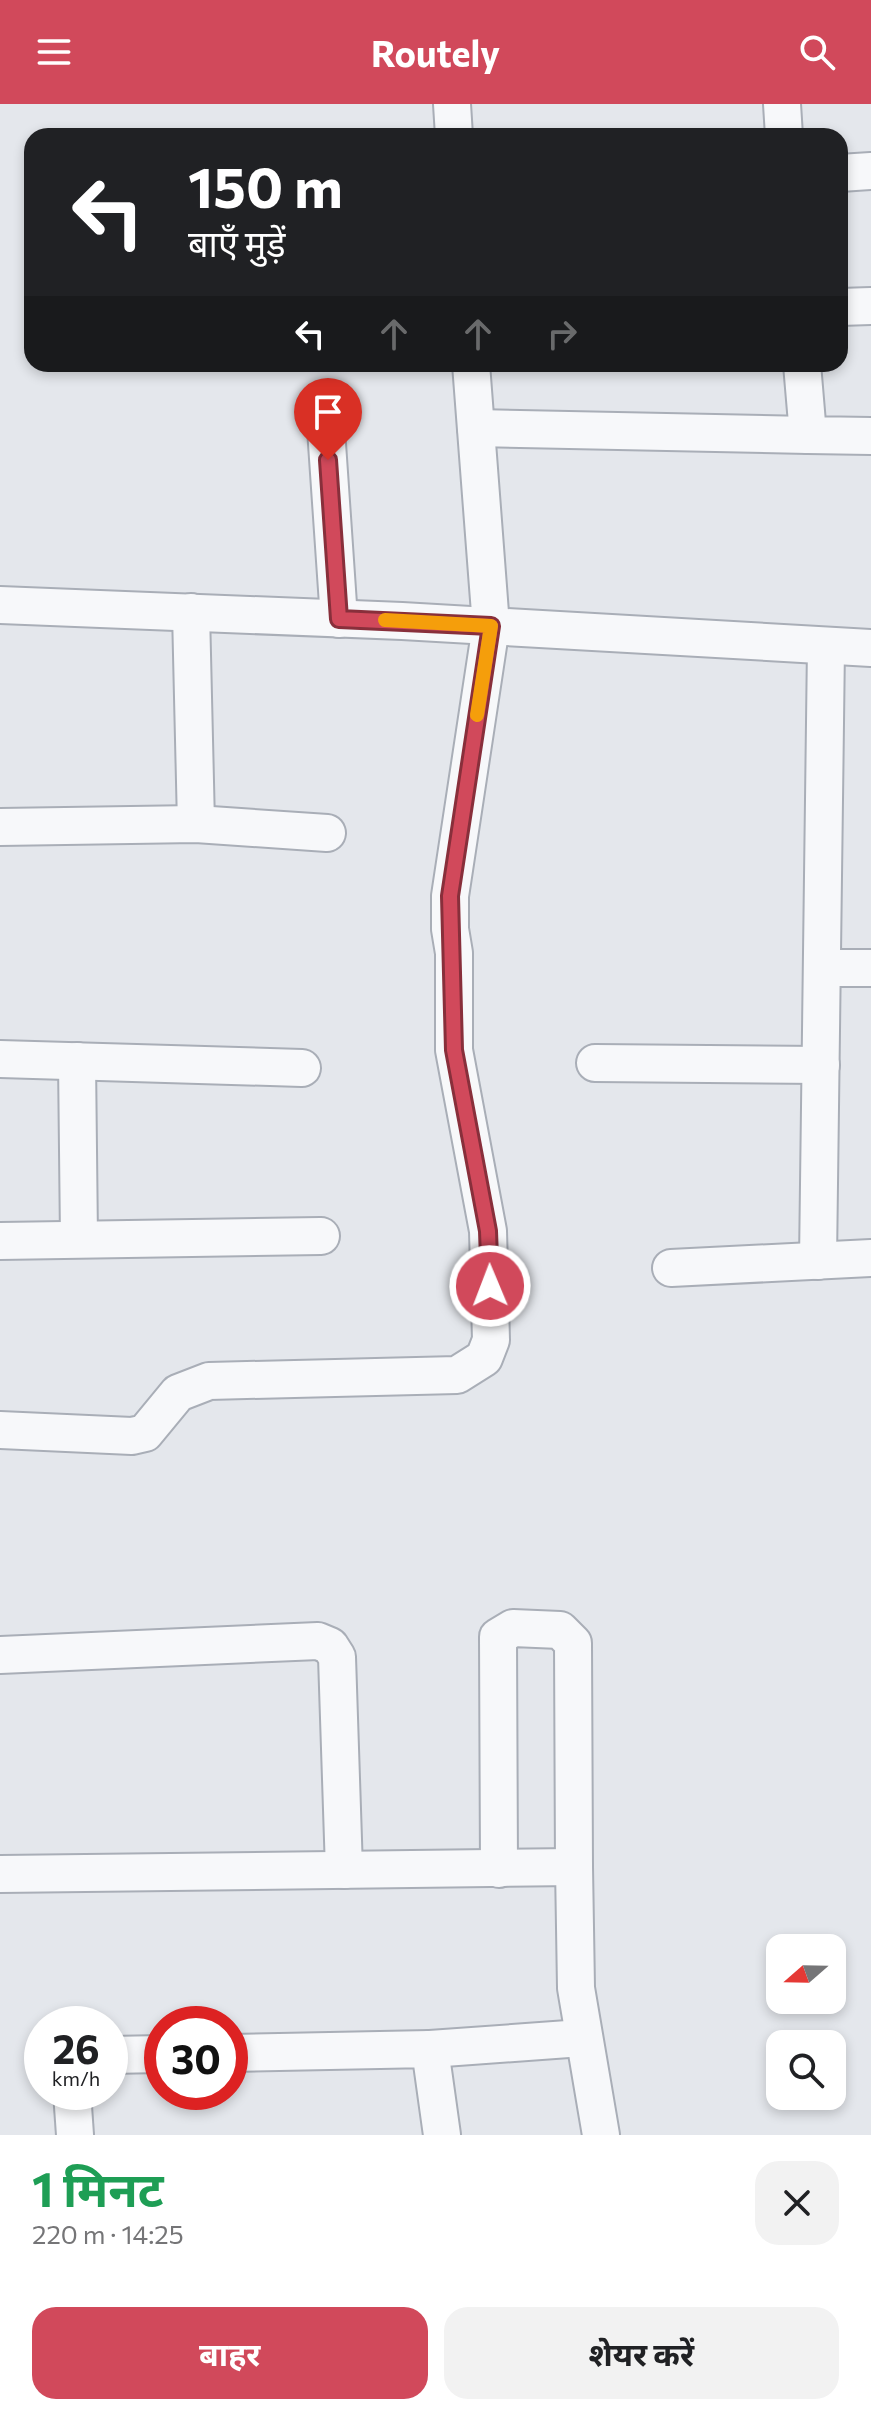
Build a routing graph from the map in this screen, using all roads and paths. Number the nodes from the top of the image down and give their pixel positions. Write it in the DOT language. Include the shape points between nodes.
graph roads {
  1 [pos="452,104"];
  2 [pos="782,104"];
  3 [pos="454,128"];
  4 [pos="784,128"];
  5 [pos="871,171"];
  6 [pos="848,172"];
  7 [pos="871,306"];
  8 [pos="848,307"];
  9 [pos="472,372"];
  10 [pos="803,372"];
  11 [pos="476,428"];
  12 [pos="326,429"];
  13 [pos="808,435"];
  14 [pos="871,436"];
  15 [pos="0,605"];
  16 [pos="191,612"];
  17 [pos="339,619"];
  18 [pos="491,626"];
  19 [pos="826,646"];
  20 [pos="871,648"];
  21 [pos="196,824"];
  22 [pos="0,827"];
  23 [pos="327,833"];
  24 [pos="822,968"];
  25 [pos="871,968"];
  26 [pos="0,1059"];
  27 [pos="77,1061"];
  28 [pos="595,1063"];
  29 [pos="821,1065"];
  30 [pos="302,1068"];
  31 [pos="321,1236"];
  32 [pos="79,1239"];
  33 [pos="0,1241"];
  34 [pos="871,1258"];
  35 [pos="818,1261"];
  36 [pos="671,1268"];
  37 [pos="0,1430"];
  38 [pos="0,1655"];
  39 [pos="574,1867"];
  40 [pos="499,1869"];
  41 [pos="344,1870"];
  42 [pos="0,1874"];
  43 [pos="582,2038"];
  44 [pos="430,2049"];
  45 [pos="248,2053"];
  46 [pos="73,2110"];
  47 [pos="75,2135"];
  48 [pos="442,2135"];
  49 [pos="601,2135"];
  1 -- 3 [label="street"];
  2 -- 4 [label="street"];
  5 -- 6 [label="street"];
  7 -- 8 [label="street"];
  9 -- 11 [label="street"];
  10 -- 13 [label="street"];
  11 -- 13 [label="street"];
  11 -- 18 [label="street"];
  12 -- 17 [label="street"];
  13 -- 14 [label="street"];
  15 -- 16 [label="street"];
  16 -- 17 [label="street"];
  16 -- 21 [label="street"];
  17 -- 18 [label="street"];
  18 -- 19 [label="street"];
  18 -- 37 [label="street" via="450,896 454,1050 488,1231 491,1340 484,1358 457,1375 209,1381 178,1393 145,1433 132,1436"];
  19 -- 20 [label="street"];
  19 -- 24 [label="street"];
  21 -- 22 [label="street"];
  21 -- 23 [label="street"];
  24 -- 25 [label="street"];
  24 -- 29 [label="street"];
  26 -- 27 [label="street"];
  27 -- 30 [label="street"];
  27 -- 32 [label="street"];
  28 -- 29 [label="street"];
  29 -- 35 [label="street"];
  31 -- 32 [label="street"];
  32 -- 33 [label="street"];
  34 -- 35 [label="street"];
  35 -- 36 [label="street"];
  38 -- 41 [label="street" via="318,1641 330,1646 337,1657"];
  39 -- 40 [label="street"];
  39 -- 40 [label="street" via="573,1643 560,1630 513,1628 498,1637"];
  39 -- 43 [label="street"];
  40 -- 41 [label="street"];
  41 -- 42 [label="street"];
  43 -- 44 [label="street"];
  43 -- 49 [label="street"];
  44 -- 45 [label="street"];
  44 -- 48 [label="street"];
  46 -- 47 [label="street"];
}
